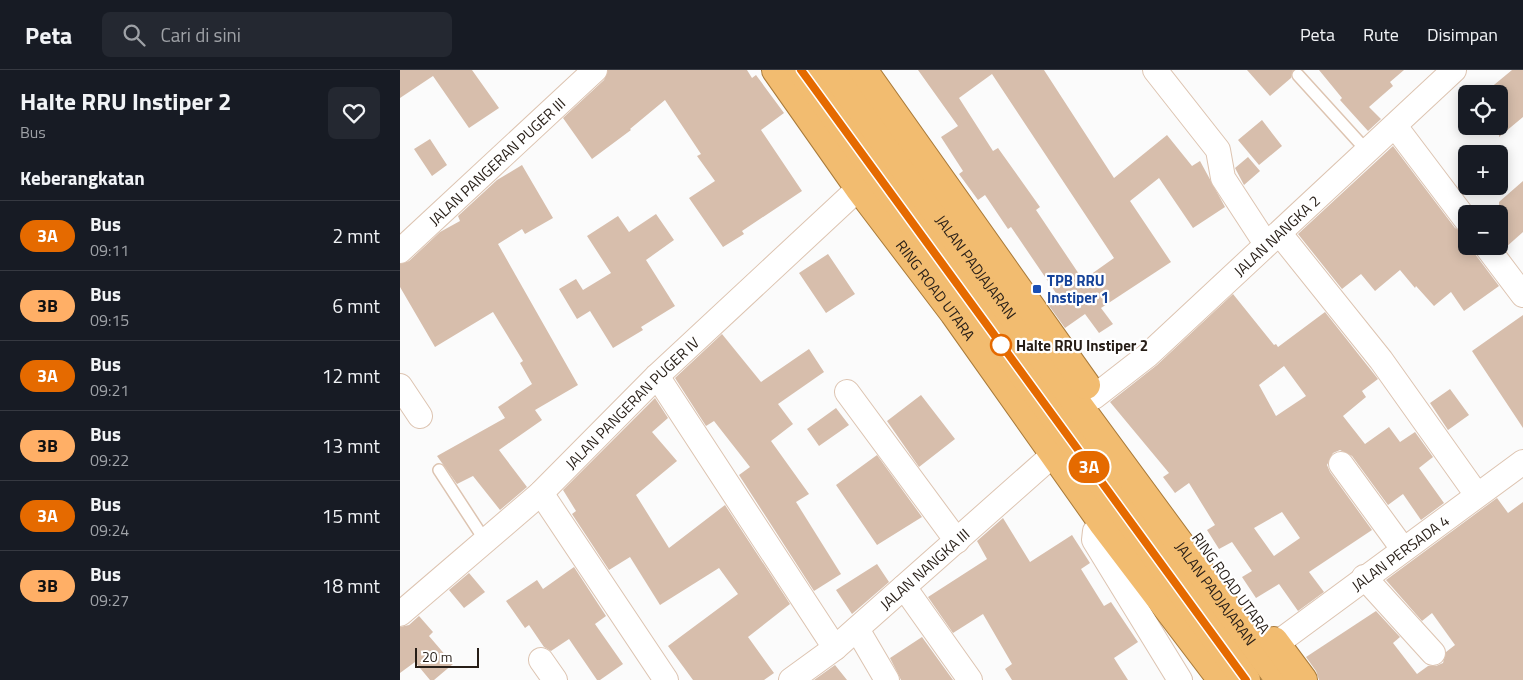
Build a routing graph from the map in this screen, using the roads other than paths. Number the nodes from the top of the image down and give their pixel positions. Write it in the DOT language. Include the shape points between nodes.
graph roads {
  1 [pos="595,70"];
  2 [pos="776,70"];
  3 [pos="801,70"];
  4 [pos="832,70"];
  5 [pos="863,70"];
  6 [pos="1155,70"];
  7 [pos="1454,70"];
  8 [pos="1298,75"];
  9 [pos="1395,126"];
  10 [pos="1368,152"];
  11 [pos="859,188"];
  12 [pos="1458,209"];
  13 [pos="1273,239"];
  14 [pos="400,251"];
  15 [pos="1493,255"];
  16 [pos="1523,294"];
  17 [pos="962,308"];
  18 [pos="657,376"];
  19 [pos="400,386"];
  20 [pos="846,392"];
  21 [pos="1094,396"];
  22 [pos="420,416"];
  23 [pos="1054,454"];
  24 [pos="1523,462"];
  25 [pos="1341,464"];
  26 [pos="439,470"];
  27 [pos="541,493"];
  28 [pos="1477,495"];
  29 [pos="1102,522"];
  30 [pos="957,541"];
  31 [pos="486,542"];
  32 [pos="1403,550"];
  33 [pos="1364,577"];
  34 [pos="904,587"];
  35 [pos="400,614"];
  36 [pos="1239,625"];
  37 [pos="857,629"];
  38 [pos="1217,642"];
  39 [pos="835,648"];
  40 [pos="1432,653"];
  41 [pos="541,660"];
  42 [pos="1269,668"];
  43 [pos="555,680"];
  44 [pos="666,680"];
  45 [pos="791,680"];
  46 [pos="887,680"];
  47 [pos="970,680"];
  48 [pos="1180,680"];
  49 [pos="1222,680"];
  50 [pos="1246,680"];
  51 [pos="1303,680"];
  1 -- 14 [label="street, JALAN PANGERAN PUGER III"];
  2 -- 11 [label="highway, RING ROAD UTARA"];
  3 -- 17 [label="highway, JALAN PADJAJARAN"];
  4 -- 36 [label="highway, JALAN PADJAJARAN"];
  5 -- 21 [label="highway, RING ROAD UTARA"];
  6 -- 13 [label="street" via="1218,150 1223,178"];
  7 -- 9 [label="street, JALAN NANGKA 2"];
  8 -- 10 [label="lane"];
  9 -- 10 [label="street, JALAN NANGKA 2"];
  9 -- 12 [label="street"];
  10 -- 13 [label="street, JALAN NANGKA 2"];
  11 -- 17 [label="highway, RING ROAD UTARA"];
  11 -- 18 [label="street, JALAN PANGERAN PUGER IV"];
  13 -- 21 [label="street, JALAN NANGKA 2" via="1148,356"];
  13 -- 28 [label="street" via="1381,360"];
  15 -- 16 [label="street"];
  17 -- 23 [label="highway, RING ROAD UTARA"];
  17 -- 38 [label="highway, JALAN PADJAJARAN"];
  18 -- 27 [label="street, JALAN PANGERAN PUGER IV"];
  18 -- 39 [label="street"];
  19 -- 22 [label="street"];
  20 -- 30 [label="street"];
  21 -- 42 [label="highway, RING ROAD UTARA"];
  23 -- 29 [label="highway, RING ROAD UTARA"];
  23 -- 30 [label="street, JALAN NANGKA III"];
  24 -- 28 [label="street, JALAN PERSADA 4"];
  25 -- 32 [label="street"];
  26 -- 31 [label="lane"];
  27 -- 31 [label="street, JALAN PANGERAN PUGER IV"];
  27 -- 44 [label="street"];
  28 -- 32 [label="street, JALAN PERSADA 4"];
  29 -- 48 [label="street" via="1095,531 1094,540"];
  29 -- 49 [label="highway, RING ROAD UTARA"];
  30 -- 34 [label="street, JALAN NANGKA III"];
  31 -- 35 [label="street, JALAN PANGERAN PUGER IV"];
  32 -- 33 [label="street, JALAN PERSADA 4"];
  33 -- 40 [label="street"];
  33 -- 42 [label="street, JALAN PERSADA 4"];
  34 -- 37 [label="street, JALAN NANGKA III"];
  34 -- 47 [label="street"];
  36 -- 38 [label="highway"];
  36 -- 42 [label="highway, JALAN PADJAJARAN"];
  37 -- 39 [label="street, JALAN NANGKA III"];
  37 -- 46 [label="street"];
  38 -- 50 [label="highway, JALAN PADJAJARAN"];
  39 -- 45 [label="street, JALAN NANGKA III"];
  41 -- 43 [label="street"];
  42 -- 51 [label="highway, RING ROAD UTARA"];
}
